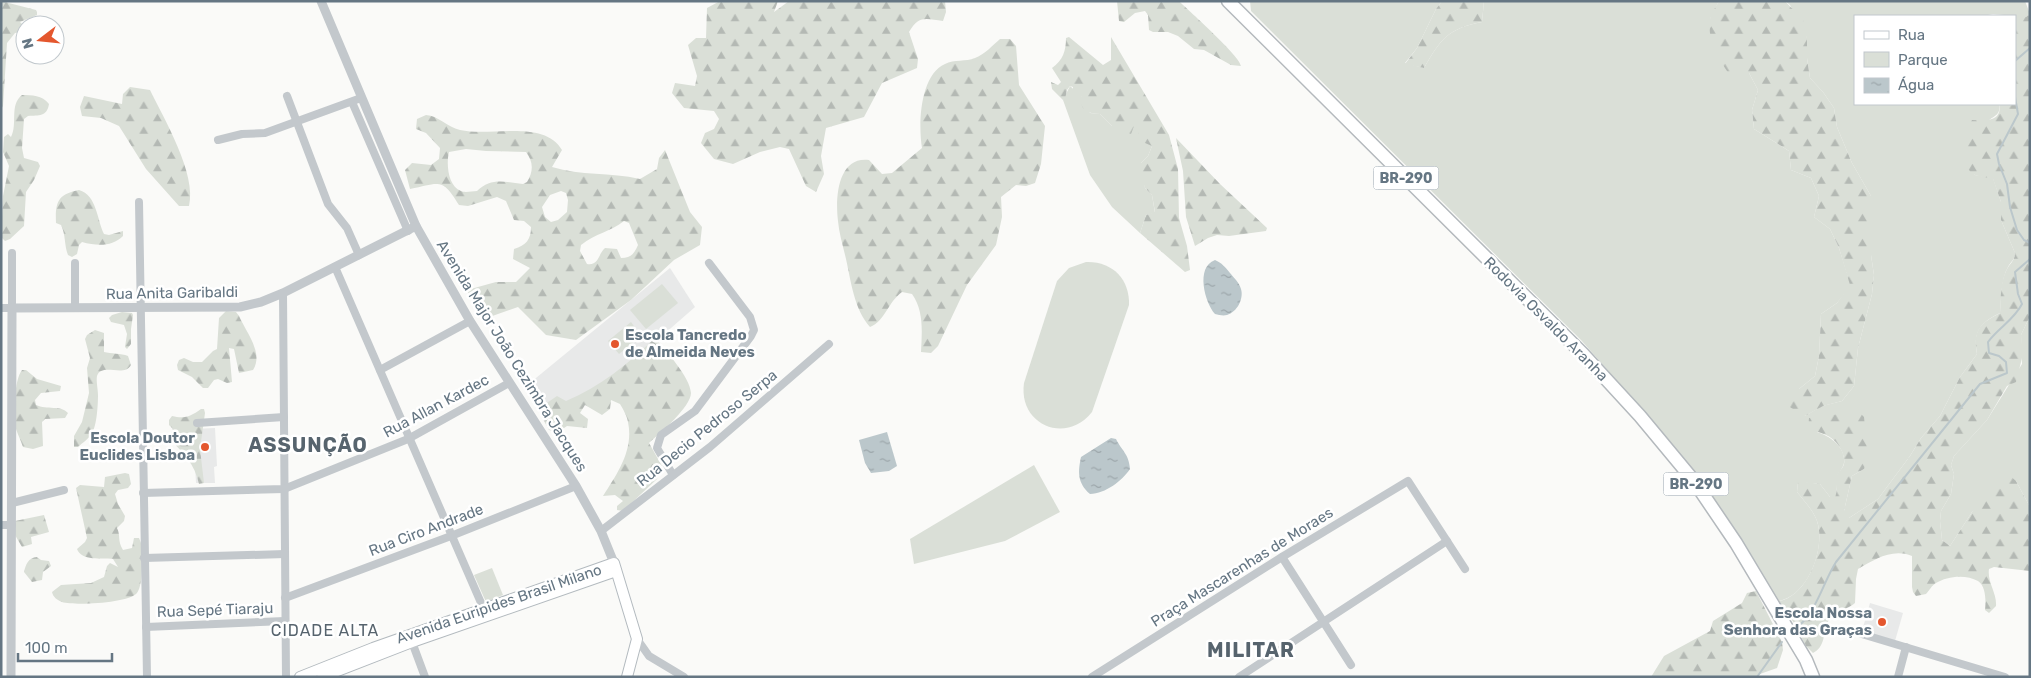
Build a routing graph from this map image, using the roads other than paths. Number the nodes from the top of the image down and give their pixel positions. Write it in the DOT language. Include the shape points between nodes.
graph roads {
  1 [pos="321,1"];
  2 [pos="1228,1"];
  3 [pos="287,96"];
  4 [pos="357,100"];
  5 [pos="297,123"];
  6 [pos="218,140"];
  7 [pos="139,202"];
  8 [pos="412,228"];
  9 [pos="12,253"];
  10 [pos="359,255"];
  11 [pos="75,263"];
  12 [pos="709,263"];
  13 [pos="335,267"];
  14 [pos="283,293"];
  15 [pos="75,307"];
  16 [pos="140,307"];
  17 [pos="1,308"];
  18 [pos="12,308"];
  19 [pos="470,321"];
  20 [pos="829,344"];
  21 [pos="380,370"];
  22 [pos="508,383"];
  23 [pos="284,417"];
  24 [pos="197,423"];
  25 [pos="408,439"];
  26 [pos="673,475"];
  27 [pos="576,486"];
  28 [pos="284,489"];
  29 [pos="64,490"];
  30 [pos="143,493"];
  31 [pos="12,503"];
  32 [pos="1,525"];
  33 [pos="12,525"];
  34 [pos="601,531"];
  35 [pos="451,536"];
  36 [pos="1447,541"];
  37 [pos="285,554"];
  38 [pos="1282,557"];
  39 [pos="144,558"];
  40 [pos="615,567"];
  41 [pos="1464,569"];
  42 [pos="285,598"];
  43 [pos="486,612"];
  44 [pos="285,621"];
  45 [pos="1323,622"];
  46 [pos="452,624"];
  47 [pos="146,626"];
  48 [pos="1855,632"];
  49 [pos="636,639"];
  50 [pos="412,642"];
  51 [pos="1906,647"];
  52 [pos="375,652"];
  53 [pos="1351,666"];
  54 [pos="680,676"];
  55 [pos="11,677"];
  56 [pos="147,677"];
  57 [pos="286,677"];
  58 [pos="300,677"];
  59 [pos="322,677"];
  60 [pos="425,677"];
  61 [pos="627,677"];
  62 [pos="1092,677"];
  63 [pos="1239,677"];
  64 [pos="1813,677"];
  65 [pos="1898,677"];
  66 [pos="2005,677"];
  1 -- 4 [label="street, Avenida Major João Cezimbra Jacques"];
  2 -- 64 [label="highway, Rodovia Osvaldo Aranha / BR-290" via="1583,354 1640,416 1694,481 1736,543"];
  3 -- 5 [label="street"];
  4 -- 5 [label="street"];
  4 -- 8 [label="street, Avenida Major João Cezimbra Jacques"];
  5 -- 6 [label="street" via="266,133"];
  5 -- 10 [label="street" via="328,204 347,228"];
  7 -- 16 [label="street"];
  8 -- 10 [label="street, Rua Anita Garibaldi"];
  8 -- 19 [label="street, Avenida Major João Cezimbra Jacques"];
  9 -- 18 [label="street"];
  10 -- 13 [label="street, Rua Anita Garibaldi"];
  11 -- 15 [label="street"];
  12 -- 26 [label="street" via="750,317 754,330 695,411 661,435 657,448"];
  13 -- 14 [label="street, Rua Anita Garibaldi"];
  13 -- 21 [label="street"];
  14 -- 16 [label="street, Rua Anita Garibaldi" via="240,307"];
  14 -- 23 [label="street"];
  15 -- 16 [label="street, Rua Anita Garibaldi"];
  15 -- 18 [label="street, Rua Anita Garibaldi"];
  16 -- 30 [label="street"];
  17 -- 18 [label="street, Rua Anita Garibaldi"];
  18 -- 31 [label="street"];
  19 -- 21 [label="street"];
  19 -- 22 [label="street, Avenida Major João Cezimbra Jacques"];
  20 -- 26 [label="street, Rua Decio Pedroso Serpa"];
  21 -- 25 [label="street"];
  22 -- 25 [label="street, Rua Allan Kardec"];
  22 -- 27 [label="street, Avenida Major João Cezimbra Jacques"];
  23 -- 24 [label="street"];
  23 -- 28 [label="street"];
  25 -- 28 [label="street, Rua Allan Kardec"];
  25 -- 35 [label="street"];
  26 -- 34 [label="street, Rua Decio Pedroso Serpa"];
  27 -- 34 [label="street, Avenida Major João Cezimbra Jacques"];
  27 -- 35 [label="street, Rua Ciro Andrade"];
  28 -- 30 [label="street, Rua Allan Kardec"];
  28 -- 37 [label="street"];
  29 -- 31 [label="street"];
  30 -- 39 [label="street"];
  31 -- 33 [label="street"];
  32 -- 33 [label="street"];
  33 -- 55 [label="street"];
  34 -- 40 [label="street, Avenida Major João Cezimbra Jacques"];
  35 -- 42 [label="street, Rua Ciro Andrade"];
  35 -- 43 [label="street"];
  36 -- 38 [label="street, Praça Mascarenhas de Moraes" via="1408,481"];
  36 -- 41 [label="street"];
  36 -- 45 [label="street"];
  37 -- 39 [label="street"];
  37 -- 42 [label="street"];
  38 -- 45 [label="street"];
  38 -- 62 [label="street, Praça Mascarenhas de Moraes"];
  39 -- 47 [label="street"];
  40 -- 43 [label="main road, Avenida Euripides Brasil Milano"];
  40 -- 49 [label="main road"];
  42 -- 44 [label="street"];
  43 -- 46 [label="main road, Avenida Euripides Brasil Milano"];
  44 -- 47 [label="street, Rua Sepé Tiaraju"];
  44 -- 57 [label="street"];
  45 -- 53 [label="street"];
  45 -- 63 [label="street"];
  46 -- 50 [label="main road, Avenida Euripides Brasil Milano"];
  46 -- 52 [label="main road, Avenida Euripides Brasil Milano"];
  47 -- 56 [label="street"];
  48 -- 51 [label="street"];
  49 -- 54 [label="street" via="649,656"];
  49 -- 61 [label="main road"];
  50 -- 52 [label="main road, Avenida Euripides Brasil Milano"];
  50 -- 60 [label="street"];
  51 -- 65 [label="street"];
  51 -- 66 [label="street"];
  52 -- 58 [label="main road, Avenida Euripides Brasil Milano"];
  52 -- 59 [label="main road, Avenida Euripides Brasil Milano"];
}
